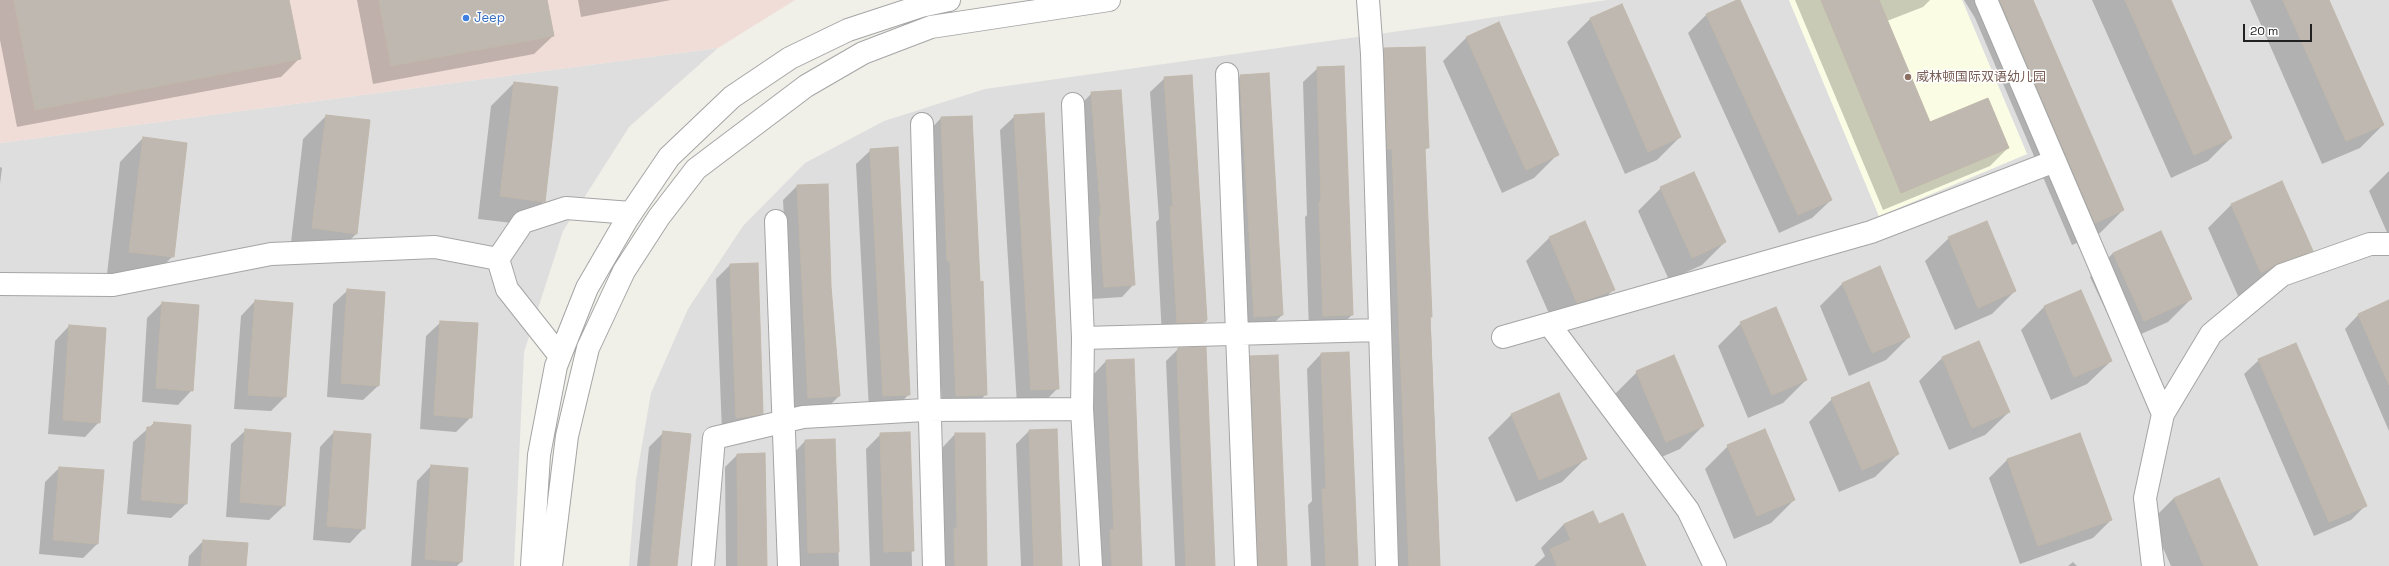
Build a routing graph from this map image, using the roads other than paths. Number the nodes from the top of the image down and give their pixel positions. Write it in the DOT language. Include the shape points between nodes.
graph roads {
  1 [pos="949,0"];
  2 [pos="1109,0"];
  3 [pos="1368,0"];
  4 [pos="1986,0"];
  5 [pos="1227,74"];
  6 [pos="1073,104"];
  7 [pos="922,124"];
  8 [pos="2055,161"];
  9 [pos="631,213"];
  10 [pos="776,221"];
  11 [pos="2389,244"];
  12 [pos="498,259"];
  13 [pos="0,284"];
  14 [pos="1549,324"];
  15 [pos="1380,330"];
  16 [pos="1237,334"];
  17 [pos="1503,337"];
  18 [pos="1083,338"];
  19 [pos="560,356"];
  20 [pos="1082,409"];
  21 [pos="930,410"];
  22 [pos="2163,414"];
  23 [pos="783,421"];
  24 [pos="532,566"];
  25 [pos="552,566"];
  26 [pos="703,566"];
  27 [pos="789,566"];
  28 [pos="934,566"];
  29 [pos="1091,566"];
  30 [pos="1246,566"];
  31 [pos="1387,566"];
  32 [pos="1715,566"];
  33 [pos="2153,566"];
  1 -- 9 [label="street" via="921,6 848,30 790,58 732,97 668,156"];
  2 -- 25 [label="street" via="932,27 863,53 806,86 696,170 659,217 624,271 588,348 566,436"];
  3 -- 15 [label="street" via="1372,54"];
  4 -- 8 [label="street"];
  5 -- 16 [label="street"];
  6 -- 18 [label="street"];
  7 -- 21 [label="street"];
  8 -- 14 [label="street" via="1871,232"];
  8 -- 22 [label="street"];
  9 -- 12 [label="street" via="566,208 523,222"];
  9 -- 19 [label="street" via="587,288"];
  10 -- 23 [label="street"];
  11 -- 22 [label="street" via="2370,244 2282,275 2210,334"];
  12 -- 13 [label="street" via="435,247 271,254 113,286"];
  12 -- 19 [label="street" via="507,289"];
  14 -- 17 [label="street"];
  14 -- 32 [label="street" via="1688,510"];
  15 -- 16 [label="street"];
  15 -- 31 [label="street"];
  16 -- 18 [label="street"];
  16 -- 30 [label="street"];
  18 -- 20 [label="street"];
  19 -- 24 [label="street" via="539,455"];
  20 -- 21 [label="street"];
  20 -- 29 [label="street"];
  21 -- 23 [label="street" via="803,416"];
  21 -- 28 [label="street"];
  22 -- 33 [label="street" via="2145,498"];
  23 -- 26 [label="street" via="714,438"];
  23 -- 27 [label="street"];
}
